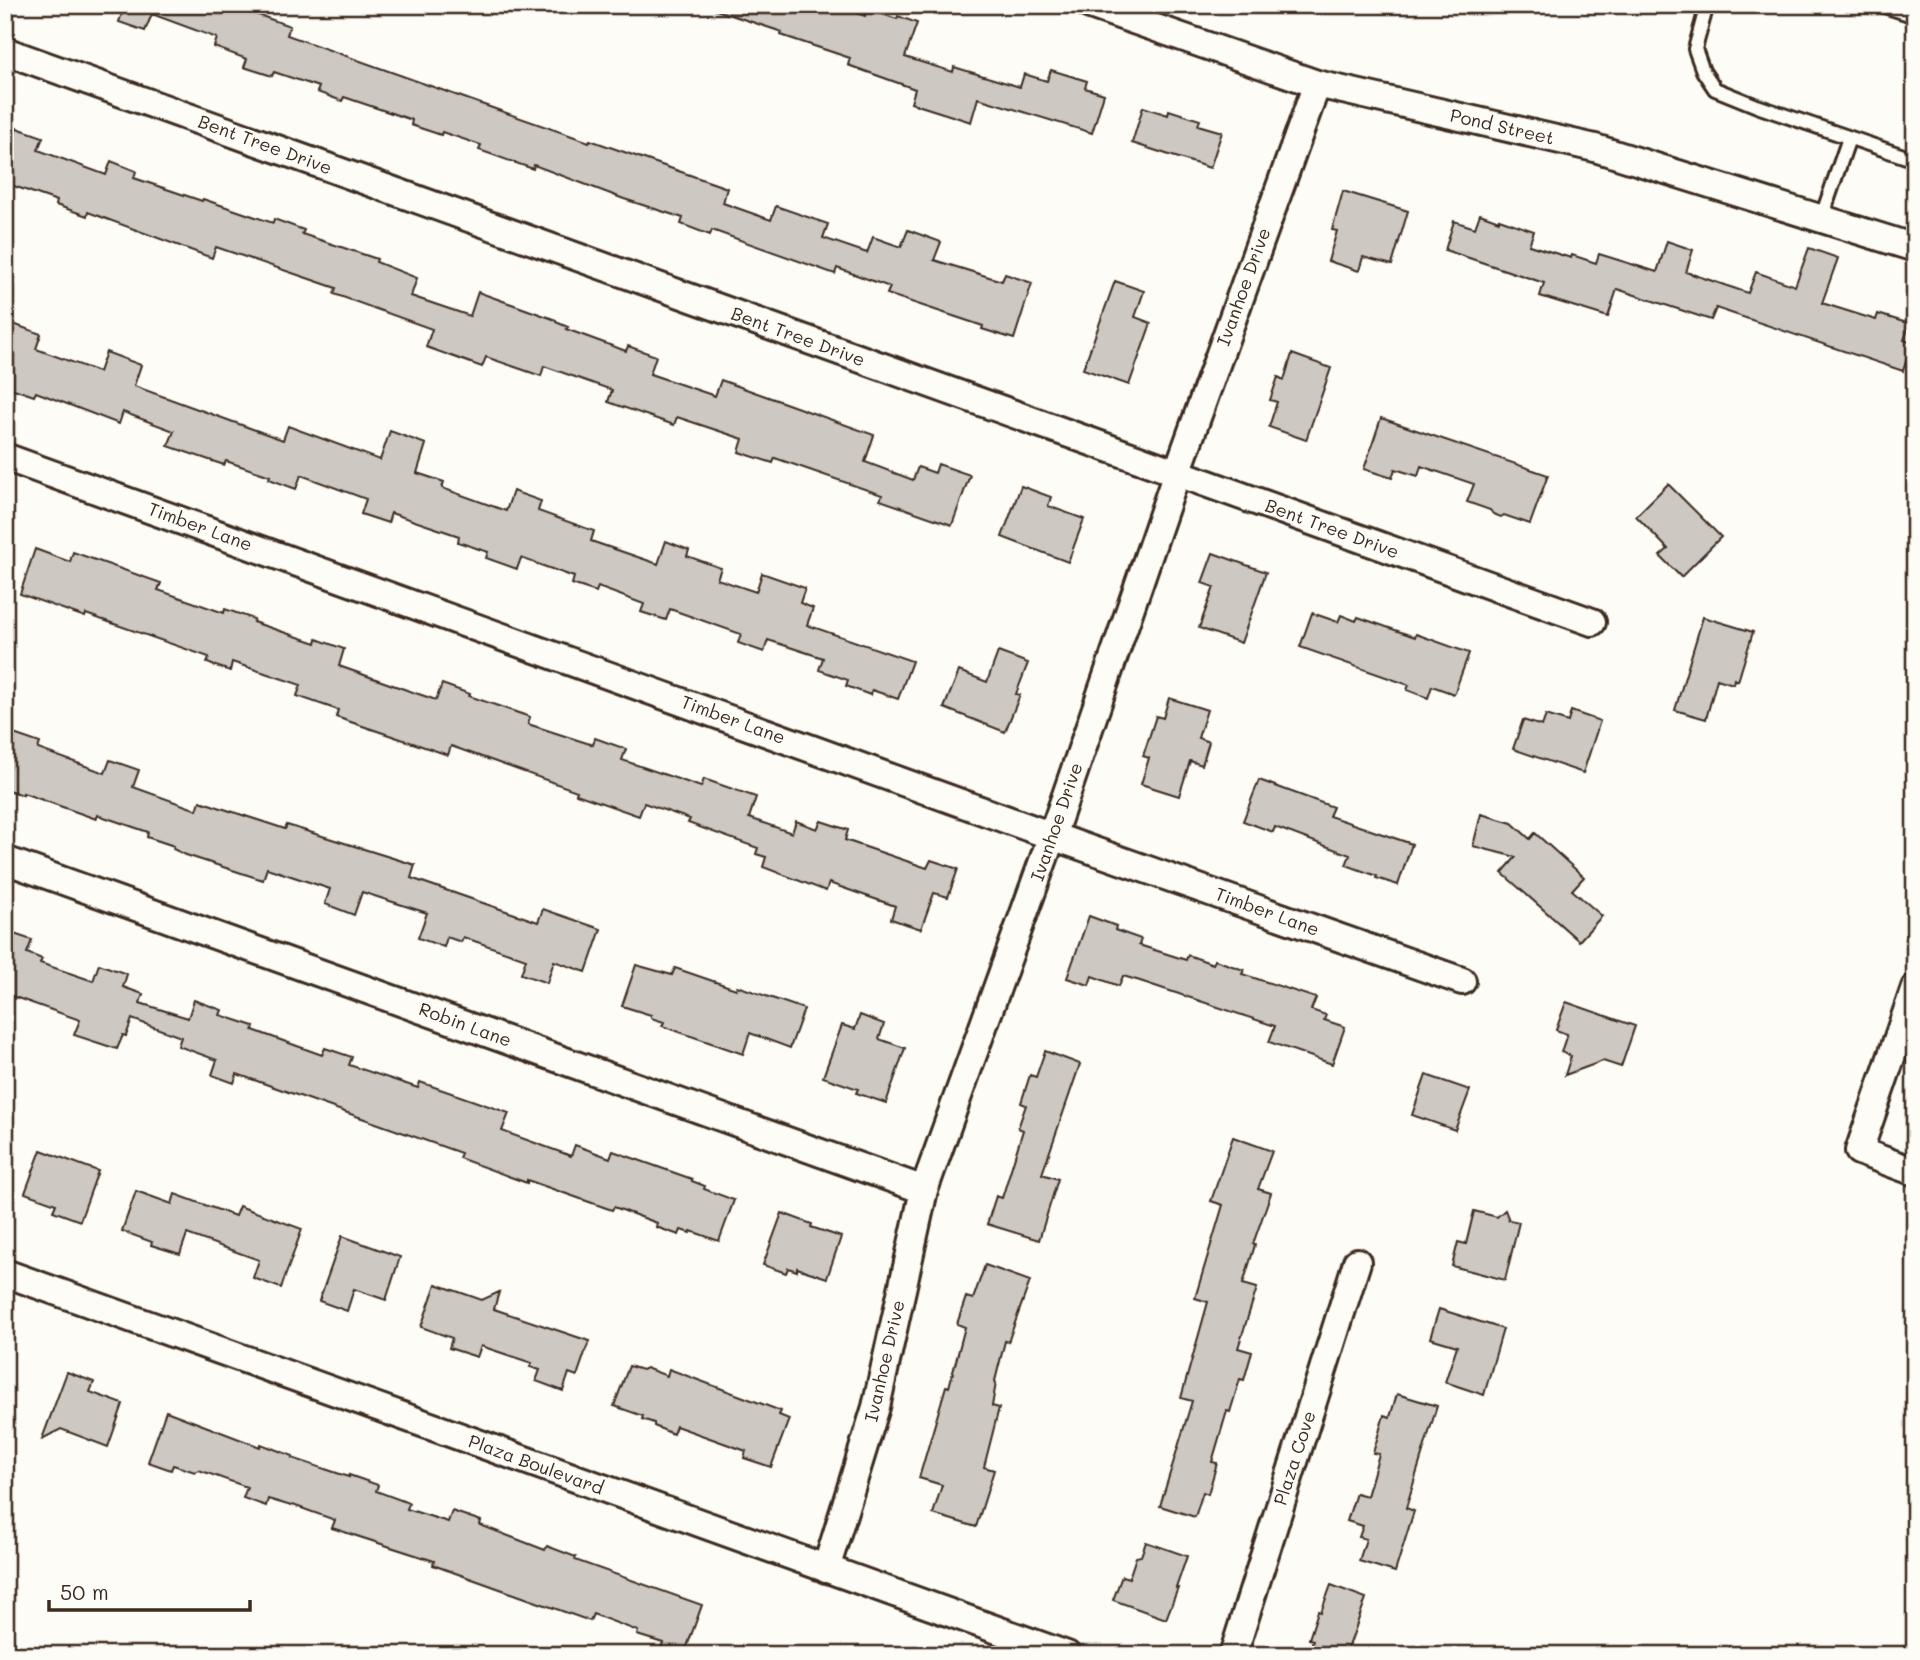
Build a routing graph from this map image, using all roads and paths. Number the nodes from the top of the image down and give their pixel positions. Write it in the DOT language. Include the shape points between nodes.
graph roads {
  1 [pos="1707,5"];
  2 [pos="1881,5"];
  3 [pos="1102,7"];
  4 [pos="1915,16"];
  5 [pos="5,51"];
  6 [pos="1317,84"];
  7 [pos="1849,138"];
  8 [pos="1915,160"];
  9 [pos="1821,219"];
  10 [pos="1915,248"];
  11 [pos="5,457"];
  12 [pos="1177,473"];
  13 [pos="1592,622"];
  14 [pos="1052,836"];
  15 [pos="5,860"];
  16 [pos="1462,981"];
  17 [pos="1915,988"];
  18 [pos="1915,1172"];
  19 [pos="924,1190"];
  20 [pos="1357,1262"];
  21 [pos="5,1273"];
  22 [pos="826,1569"];
  23 [pos="1068,1655"];
  24 [pos="1233,1655"];
  1 -- 7 [label="lane" via="1695,49 1715,89"];
  2 -- 4 [label="lane"];
  3 -- 6 [label="street, Pond Street"];
  5 -- 12 [label="street, Bent Tree Drive"];
  6 -- 9 [label="street, Pond Street" via="1595,148"];
  6 -- 12 [label="street, Ivanhoe Drive"];
  7 -- 8 [label="lane"];
  7 -- 9 [label="lane"];
  9 -- 10 [label="street, Pond Street"];
  11 -- 14 [label="street, Timber Lane"];
  12 -- 13 [label="street, Bent Tree Drive"];
  12 -- 14 [label="street, Ivanhoe Drive"];
  14 -- 16 [label="street, Timber Lane"];
  14 -- 19 [label="street, Ivanhoe Drive"];
  15 -- 19 [label="street, Robin Lane"];
  17 -- 18 [label="street" via="1859,1151"];
  19 -- 22 [label="street, Ivanhoe Drive" via="876,1408"];
  20 -- 24 [label="street, Plaza Cove"];
  21 -- 22 [label="street, Plaza Boulevard"];
  22 -- 23 [label="street, Plaza Boulevard"];
}
